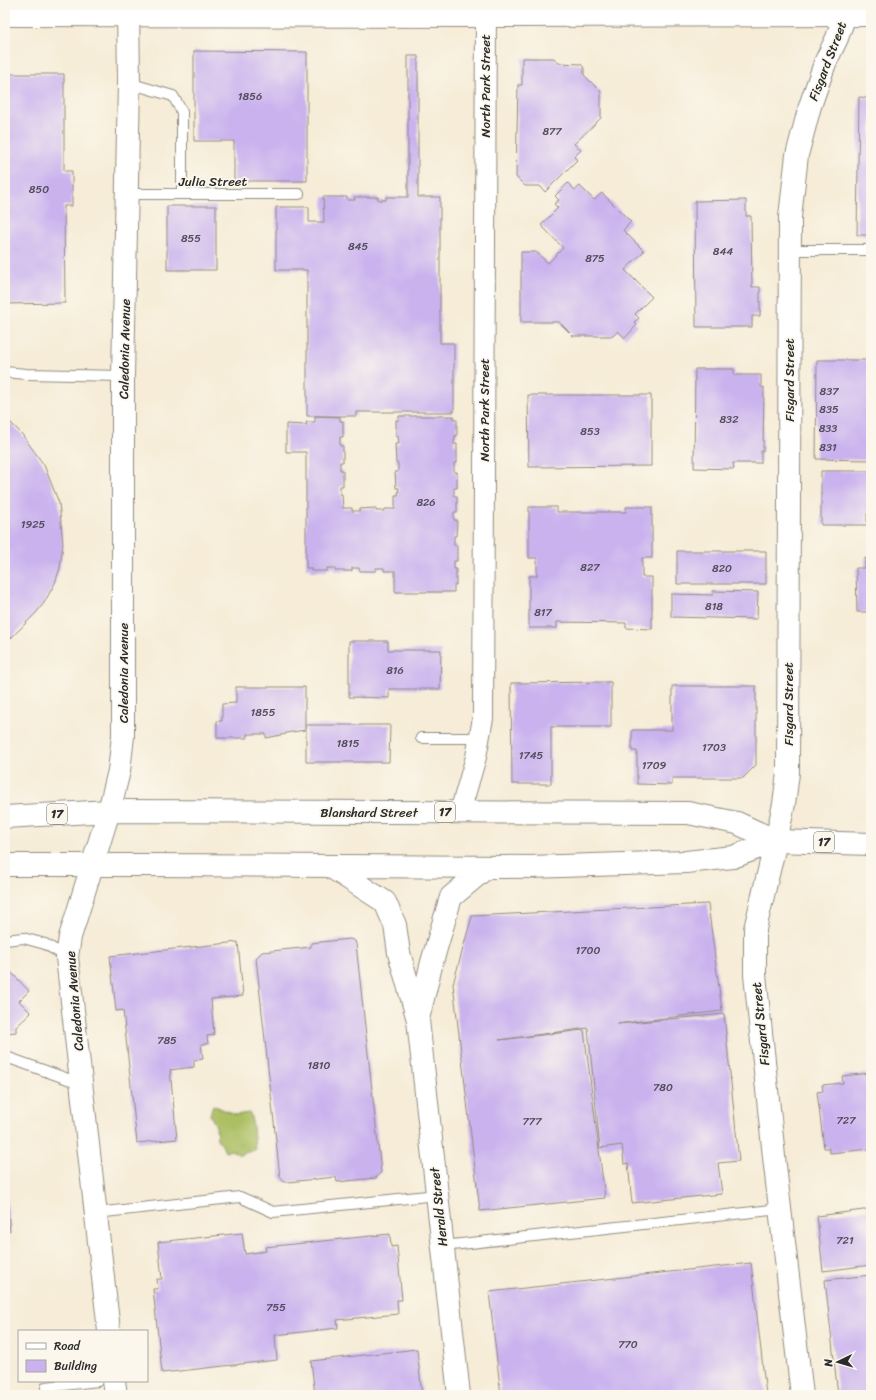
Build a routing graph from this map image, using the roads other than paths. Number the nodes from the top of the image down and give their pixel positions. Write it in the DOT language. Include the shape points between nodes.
graph roads {
  1 [pos="128,10"];
  2 [pos="486,10"];
  3 [pos="846,10"];
  4 [pos="5,15"];
  5 [pos="871,15"];
  6 [pos="129,83"];
  7 [pos="127,194"];
  8 [pos="182,194"];
  9 [pos="299,194"];
  10 [pos="790,250"];
  11 [pos="871,250"];
  12 [pos="5,372"];
  13 [pos="123,376"];
  14 [pos="421,738"];
  15 [pos="479,738"];
  16 [pos="109,811"];
  17 [pos="460,812"];
  18 [pos="5,817"];
  19 [pos="776,841"];
  20 [pos="871,844"];
  21 [pos="5,865"];
  22 [pos="92,865"];
  23 [pos="332,866"];
  24 [pos="487,867"];
  25 [pos="5,940"];
  26 [pos="67,957"];
  27 [pos="418,1020"];
  28 [pos="9,1058"];
  29 [pos="82,1084"];
  30 [pos="437,1195"];
  31 [pos="780,1209"];
  32 [pos="96,1213"];
  33 [pos="443,1246"];
  34 [pos="109,1330"];
  35 [pos="89,1382"];
  36 [pos="114,1382"];
  37 [pos="46,1387"];
  38 [pos="116,1395"];
  39 [pos="459,1395"];
  40 [pos="802,1395"];
  1 -- 2 [label="street"];
  1 -- 4 [label="street"];
  1 -- 6 [label="street, Caledonia Avenue"];
  2 -- 3 [label="street"];
  2 -- 15 [label="street, North Park Street" via="483,718"];
  3 -- 5 [label="street"];
  3 -- 10 [label="street, Fisgard Street" via="812,99 797,155 790,217"];
  6 -- 7 [label="street, Caledonia Avenue"];
  6 -- 8 [label="lane" via="173,96 182,112"];
  7 -- 8 [label="lane, Julia Street"];
  7 -- 13 [label="street, Caledonia Avenue"];
  8 -- 9 [label="lane, Julia Street"];
  10 -- 11 [label="lane"];
  10 -- 19 [label="street, Fisgard Street" via="788,773"];
  12 -- 13 [label="lane"];
  13 -- 16 [label="street, Caledonia Avenue" via="123,736 119,772"];
  14 -- 15 [label="lane"];
  15 -- 17 [label="street, North Park Street"];
  16 -- 17 [label="street, Blanshard Street / 17"];
  16 -- 18 [label="street, Blanshard Street / 17"];
  16 -- 22 [label="street, Caledonia Avenue"];
  17 -- 19 [label="street, Blanshard Street / 17" via="688,812 737,823"];
  19 -- 20 [label="street, Blanshard Street / 17"];
  19 -- 24 [label="street, Blanshard Street / 17" via="733,858 530,868"];
  19 -- 31 [label="street, Fisgard Street" via="755,929 755,975"];
  21 -- 22 [label="street, Blanshard Street / 17"];
  22 -- 23 [label="street, Blanshard Street / 17"];
  22 -- 26 [label="street, Caledonia Avenue" via="70,937"];
  23 -- 24 [label="street, Blanshard Street / 17"];
  23 -- 27 [label="street" via="385,902 395,925 399,953"];
  24 -- 27 [label="street" via="451,897"];
  25 -- 26 [label="lane" via="23,938 38,942"];
  26 -- 29 [label="street, Caledonia Avenue"];
  27 -- 30 [label="street, Herald Street"];
  28 -- 29 [label="lane"];
  29 -- 32 [label="street, Caledonia Avenue"];
  30 -- 32 [label="lane" via="273,1212 240,1197"];
  30 -- 33 [label="street, Herald Street"];
  31 -- 33 [label="lane"];
  31 -- 40 [label="street, Fisgard Street"];
  32 -- 34 [label="street, Caledonia Avenue"];
  33 -- 39 [label="street, Herald Street"];
  35 -- 37 [label="lane"];
  36 -- 38 [label="street"];
}
